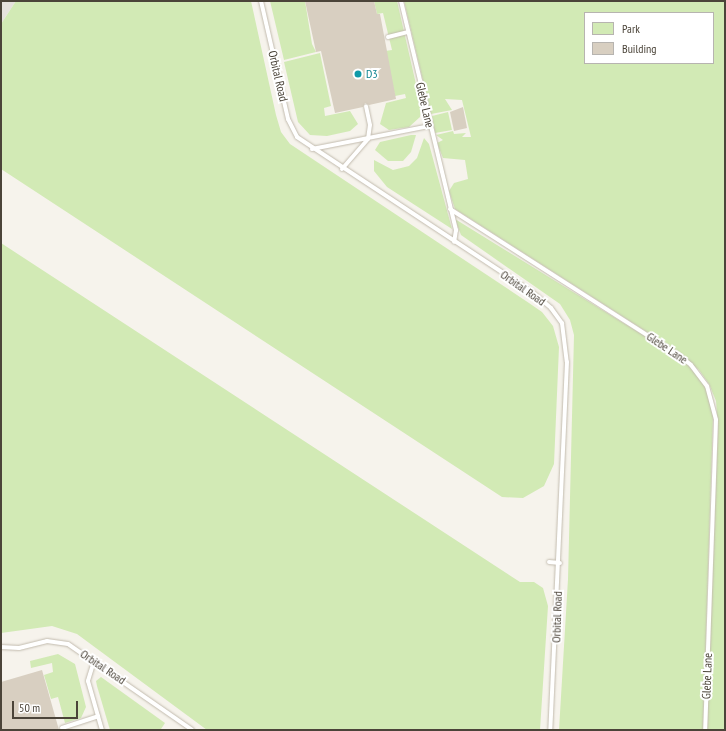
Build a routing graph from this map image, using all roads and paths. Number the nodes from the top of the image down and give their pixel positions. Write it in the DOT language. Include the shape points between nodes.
graph roads {
  1 [pos="260,1"];
  2 [pos="401,1"];
  3 [pos="408,32"];
  4 [pos="388,37"];
  5 [pos="366,106"];
  6 [pos="429,126"];
  7 [pos="368,139"];
  8 [pos="312,149"];
  9 [pos="342,169"];
  10 [pos="450,209"];
  11 [pos="454,242"];
  12 [pos="549,562"];
  13 [pos="560,562"];
  14 [pos="1,647"];
  15 [pos="94,660"];
  16 [pos="98,716"];
  17 [pos="62,728"];
  18 [pos="102,730"];
  19 [pos="192,730"];
  20 [pos="550,730"];
  21 [pos="705,730"];
  1 -- 8 [label="lane, Orbital Road" via="291,129"];
  2 -- 3 [label="lane, Glebe Lane"];
  3 -- 4 [label="lane"];
  3 -- 6 [label="lane, Glebe Lane"];
  5 -- 7 [label="lane" via="370,131"];
  6 -- 7 [label="lane"];
  6 -- 10 [label="lane, Glebe Lane"];
  7 -- 8 [label="lane"];
  7 -- 9 [label="lane"];
  8 -- 9 [label="lane, Orbital Road"];
  9 -- 11 [label="lane, Orbital Road"];
  10 -- 11 [label="lane, Glebe Lane" via="456,234"];
  10 -- 21 [label="lane, Glebe Lane" via="674,352 691,365 708,386 716,420"];
  11 -- 13 [label="lane, Orbital Road" via="543,300 564,329 567,362"];
  12 -- 13 [label="lane"];
  13 -- 20 [label="lane, Orbital Road"];
  14 -- 15 [label="lane, Orbital Road" via="19,648 59,640"];
  15 -- 16 [label="lane" via="88,681"];
  15 -- 19 [label="lane, Orbital Road"];
  16 -- 17 [label="lane"];
  16 -- 18 [label="lane"];
}
